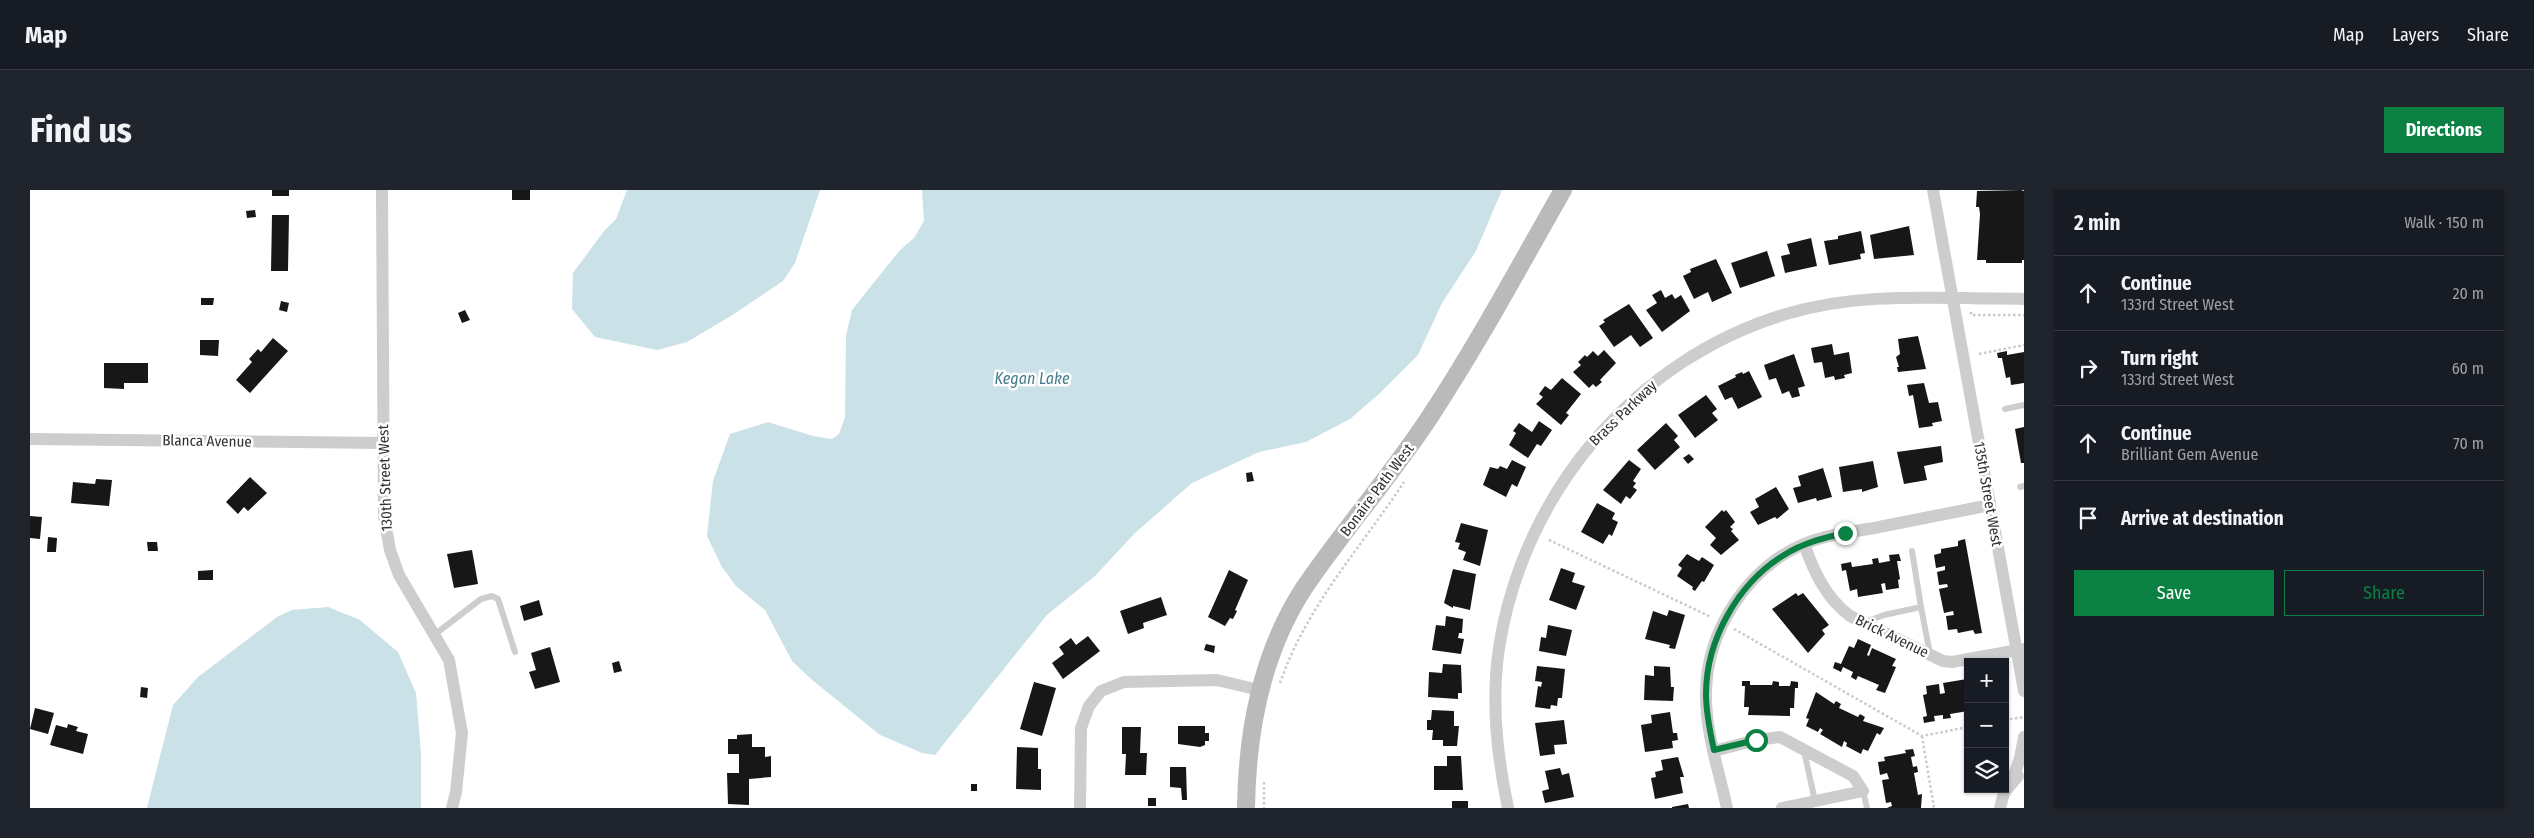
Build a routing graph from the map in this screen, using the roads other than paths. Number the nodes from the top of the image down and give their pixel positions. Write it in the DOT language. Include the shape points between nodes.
graph roads {
  1 [pos="382,190"];
  2 [pos="1563,190"];
  3 [pos="1933,190"];
  4 [pos="1952,298"];
  5 [pos="2024,299"];
  6 [pos="2024,406"];
  7 [pos="2005,409"];
  8 [pos="30,439"];
  9 [pos="383,443"];
  10 [pos="1990,505"];
  11 [pos="1804,544"];
  12 [pos="1912,551"];
  13 [pos="1921,607"];
  14 [pos="1865,622"];
  15 [pos="434,635"];
  16 [pos="2021,650"];
  17 [pos="515,652"];
  18 [pos="1930,655"];
  19 [pos="1259,690"];
  20 [pos="2024,691"];
  21 [pos="2024,737"];
  22 [pos="1714,750"];
  23 [pos="1804,750"];
  24 [pos="2024,771"];
  25 [pos="2012,781"];
  26 [pos="1863,791"];
  27 [pos="1815,801"];
  28 [pos="452,808"];
  29 [pos="1080,808"];
  30 [pos="1246,808"];
  31 [pos="1508,808"];
  32 [pos="1727,808"];
  33 [pos="1782,808"];
  34 [pos="1867,808"];
  35 [pos="1999,808"];
  1 -- 9 [label="street, 130th Street West"];
  2 -- 19 [label="street, Bonaire Path West" via="1432,414 1303,589 1286,621"];
  3 -- 4 [label="street, 135th Street West"];
  4 -- 5 [label="street, Brass Parkway"];
  4 -- 10 [label="street, 135th Street West"];
  4 -- 31 [label="street, Brass Parkway" via="1890,297 1840,302 1799,310 1760,323 1715,343 1671,370 1631,402 1592,441 1558,488 1534,534 1518,571 1503,625 1496,712 1497,748"];
  6 -- 7 [label="lane"];
  8 -- 9 [label="street, Blanca Avenue"];
  9 -- 15 [label="street, 130th Street West" via="384,516 390,550 399,575"];
  10 -- 11 [label="street"];
  10 -- 16 [label="street, 135th Street West"];
  11 -- 14 [label="street, Brick Avenue" via="1830,598 1850,616"];
  11 -- 22 [label="street" via="1760,574 1724,623 1707,677 1707,711"];
  12 -- 13 [label="lane"];
  13 -- 14 [label="lane"];
  13 -- 18 [label="lane"];
  14 -- 18 [label="street, Brick Avenue"];
  15 -- 17 [label="lane" via="481,599 492,596 498,599"];
  15 -- 28 [label="street, 130th Street West" via="449,660 462,732"];
  16 -- 18 [label="street, Brick Avenue" via="1952,662"];
  16 -- 20 [label="street, 135th Street West"];
  19 -- 29 [label="street" via="1217,680 1124,682 1101,691 1089,706 1081,728"];
  19 -- 30 [label="street, Bonaire Path West" via="1249,742"];
  21 -- 25 [label="street"];
  22 -- 23 [label="street" via="1780,737"];
  22 -- 32 [label="street"];
  23 -- 26 [label="street" via="1853,776"];
  23 -- 27 [label="lane"];
  24 -- 25 [label="street"];
  25 -- 35 [label="street"];
  26 -- 27 [label="street"];
  26 -- 34 [label="lane"];
  27 -- 33 [label="street"];
}
